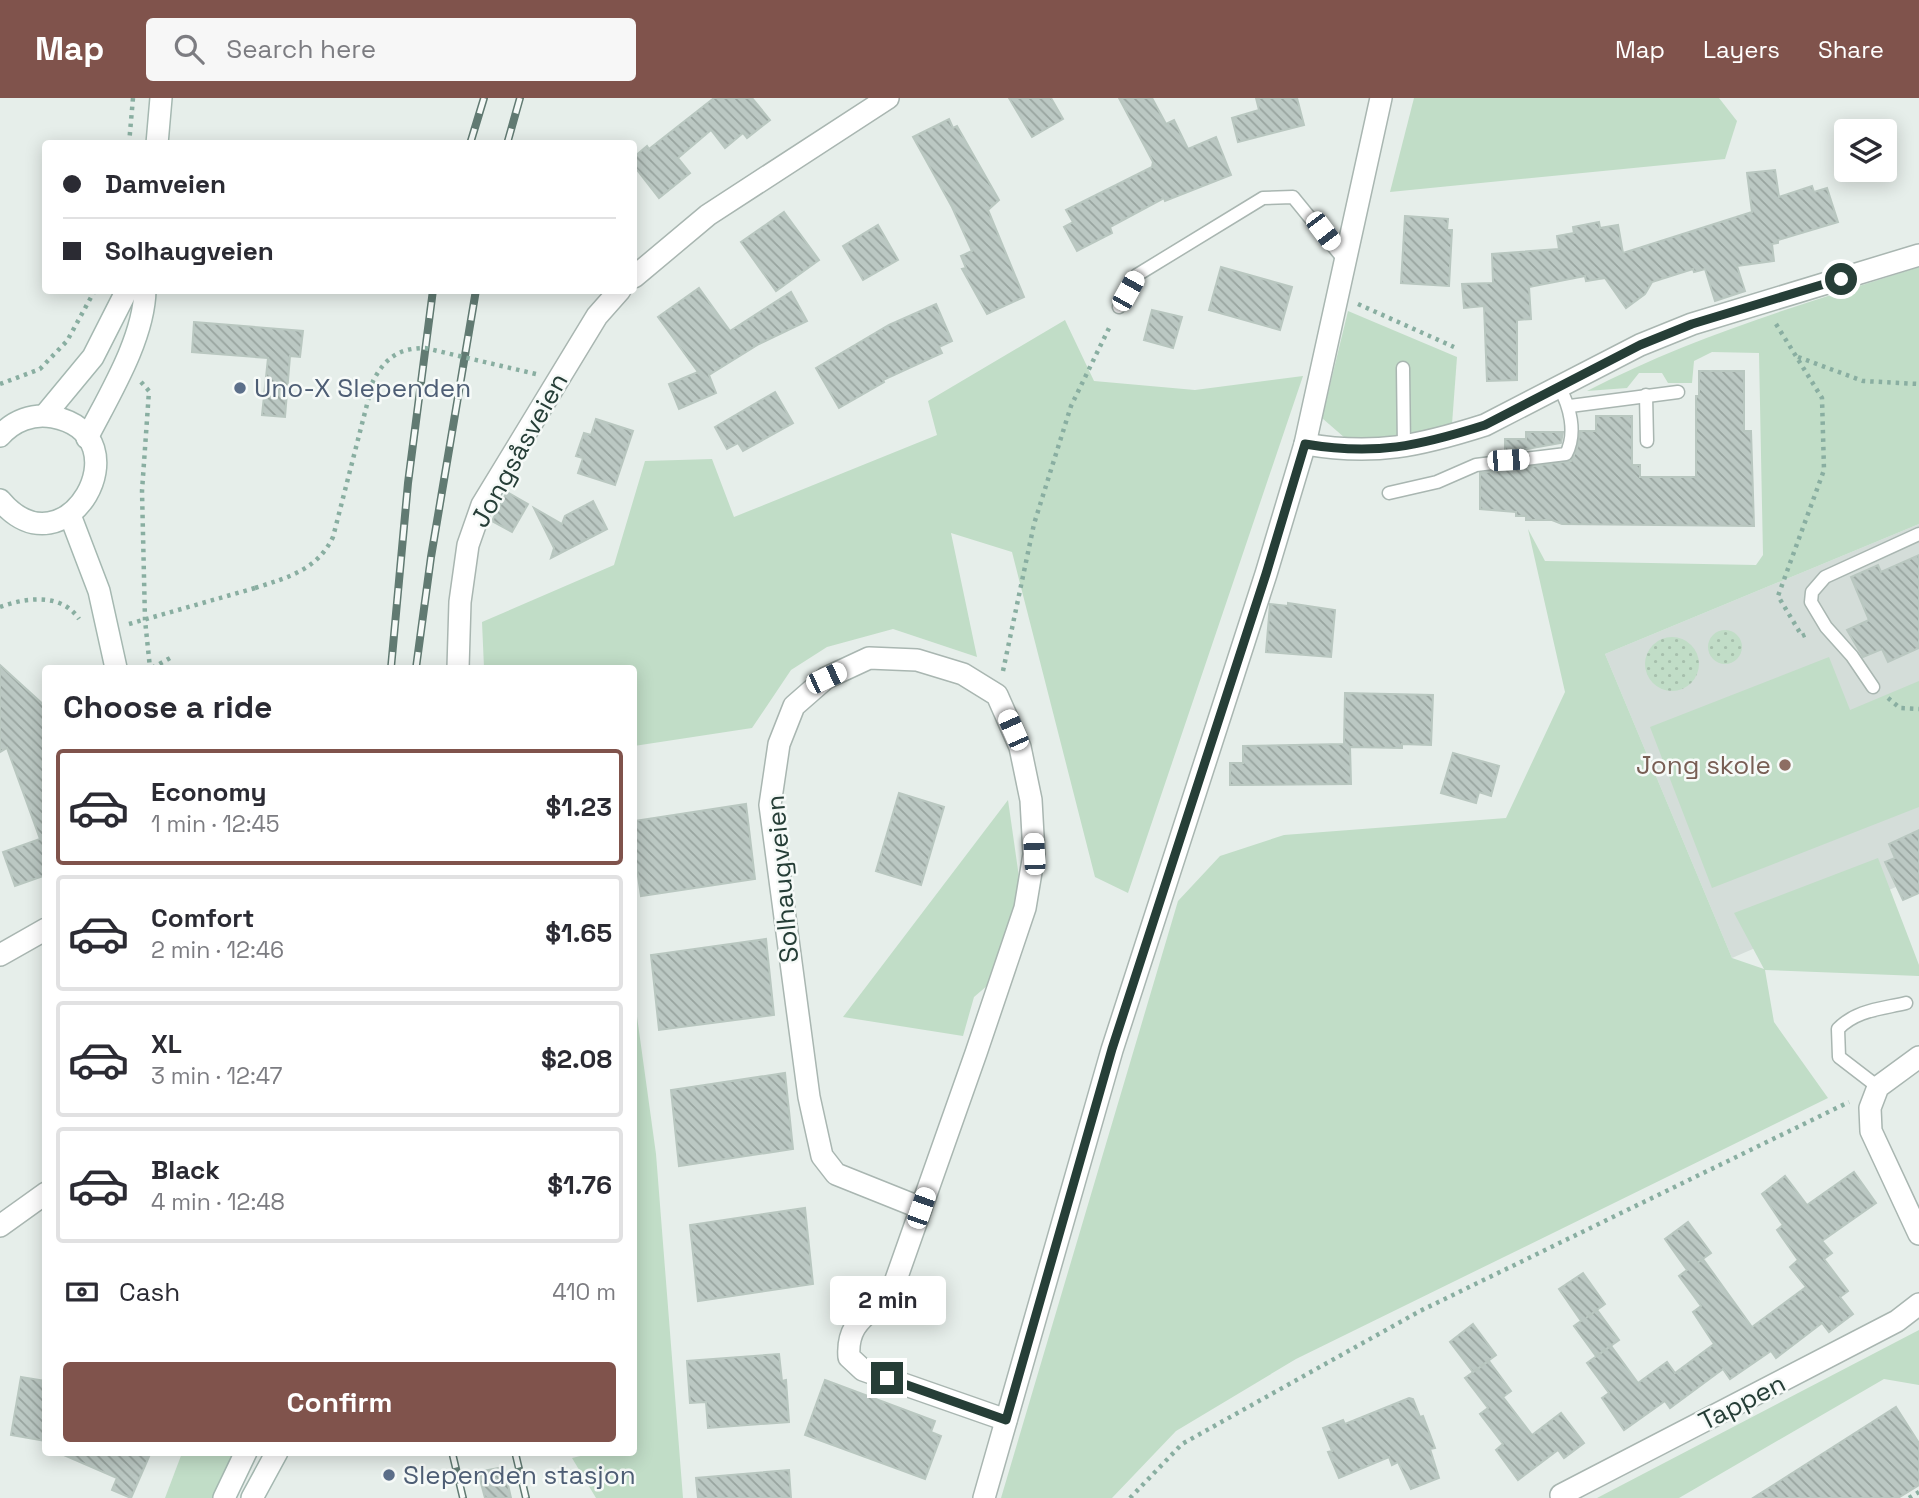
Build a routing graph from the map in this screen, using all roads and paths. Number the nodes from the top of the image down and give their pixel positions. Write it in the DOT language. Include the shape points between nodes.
graph roads {
  1 [pos="133,98"];
  2 [pos="161,98"];
  3 [pos="888,98"];
  4 [pos="1381,98"];
  5 [pos="129,140"];
  6 [pos="157,140"];
  7 [pos="1919,255"];
  8 [pos="1346,262"];
  9 [pos="637,274"];
  10 [pos="93,294"];
  11 [pos="125,294"];
  12 [pos="145,294"];
  13 [pos="616,294"];
  14 [pos="1338,295"];
  15 [pos="1762,303"];
  16 [pos="1119,307"];
  17 [pos="1454,347"];
  18 [pos="1798,357"];
  19 [pos="1403,368"];
  20 [pos="540,375"];
  21 [pos="131,376"];
  22 [pos="0,384"];
  23 [pos="1919,384"];
  24 [pos="1559,387"];
  25 [pos="1678,392"];
  26 [pos="1646,395"];
  27 [pos="1570,406"];
  28 [pos="45,415"];
  29 [pos="0,436"];
  30 [pos="87,438"];
  31 [pos="1647,441"];
  32 [pos="1305,444"];
  33 [pos="1404,448"];
  34 [pos="1389,493"];
  35 [pos="2,507"];
  36 [pos="70,515"];
  37 [pos="1919,534"];
  38 [pos="0,607"];
  39 [pos="145,620"];
  40 [pos="82,624"];
  41 [pos="125,625"];
  42 [pos="1826,627"];
  43 [pos="172,657"];
  44 [pos="115,665"];
  45 [pos="151,665"];
  46 [pos="157,665"];
  47 [pos="458,665"];
  48 [pos="1873,687"];
  49 [pos="998,695"];
  50 [pos="1919,709"];
  51 [pos="42,931"];
  52 [pos="0,955"];
  53 [pos="1906,1003"];
  54 [pos="1919,1057"];
  55 [pos="1878,1087"];
  56 [pos="42,1196"];
  57 [pos="921,1208"];
  58 [pos="1916,1219"];
  59 [pos="0,1226"];
  60 [pos="1919,1304"];
  61 [pos="1006,1420"];
  62 [pos="244,1456"];
  63 [pos="275,1456"];
  64 [pos="1919,1492"];
  65 [pos="1561,1495"];
  66 [pos="225,1498"];
  67 [pos="252,1498"];
  68 [pos="984,1498"];
  69 [pos="1130,1498"];
  70 [pos="1909,1498"];
  1 -- 5 [label="path"];
  2 -- 6 [label="street"];
  3 -- 9 [label="street" via="708,215"];
  4 -- 8 [label="street"];
  7 -- 15 [label="street"];
  8 -- 14 [label="street"];
  8 -- 16 [label="lane" via="1293,197 1263,198 1136,275"];
  10 -- 22 [label="path" via="67,341 40,369"];
  11 -- 28 [label="street" via="93,357"];
  12 -- 30 [label="street" via="122,371"];
  13 -- 47 [label="street, Jongsåsveien" via="597,316 482,505 468,545"];
  14 -- 17 [label="path"];
  14 -- 32 [label="street"];
  15 -- 18 [label="path"];
  15 -- 24 [label="street" via="1640,345"];
  16 -- 49 [label="path" via="1071,406 1034,524"];
  18 -- 23 [label="path" via="1863,381"];
  18 -- 42 [label="path" via="1822,398 1824,471 1778,596 1802,636"];
  19 -- 33 [label="lane"];
  20 -- 39 [label="path, bridge" via="425,348 395,354 373,381 325,554 299,573"];
  21 -- 39 [label="path" via="149,391 142,492"];
  24 -- 27 [label="lane"];
  24 -- 33 [label="street" via="1485,425"];
  25 -- 26 [label="lane"];
  26 -- 27 [label="lane"];
  26 -- 31 [label="lane"];
  27 -- 34 [label="lane" via="1566,454 1476,465 1437,482"];
  28 -- 29 [label="street" via="14,423"];
  28 -- 30 [label="street" via="76,426"];
  30 -- 36 [label="street" via="96,478 82,505"];
  32 -- 33 [label="street" via="1345,451"];
  32 -- 61 [label="street" via="1112,1049"];
  35 -- 36 [label="street" via="37,522"];
  36 -- 44 [label="street" via="99,591"];
  37 -- 42 [label="lane" via="1817,584 1811,602"];
  38 -- 40 [label="path" via="37,597 75,614"];
  39 -- 41 [label="path"];
  39 -- 45 [label="path"];
  42 -- 48 [label="lane"];
  43 -- 46 [label="path"];
  48 -- 50 [label="path" via="1900,708"];
  49 -- 57 [label="street" via="1020,747 1031,800 1034,854 1025,908"];
  49 -- 57 [label="street, Solhaugveien" via="963,674 918,660 869,658 826,678 794,706 779,744 773,780 770,805 783,920 822,1156 836,1174"];
  51 -- 52 [label="street"];
  53 -- 55 [label="lane" via="1863,1012 1838,1030 1839,1057"];
  54 -- 55 [label="street"];
  55 -- 58 [label="street" via="1870,1108 1871,1131"];
  55 -- 69 [label="path" via="1420,1311 1182,1444"];
  56 -- 59 [label="street"];
  57 -- 61 [label="street" via="893,1287 857,1321 848,1341 849,1357 863,1370"];
  60 -- 65 [label="street, Tappen" via="1898,1321"];
  61 -- 68 [label="street"];
  62 -- 66 [label="street"];
  63 -- 67 [label="street"];
  64 -- 70 [label="path"];
}
